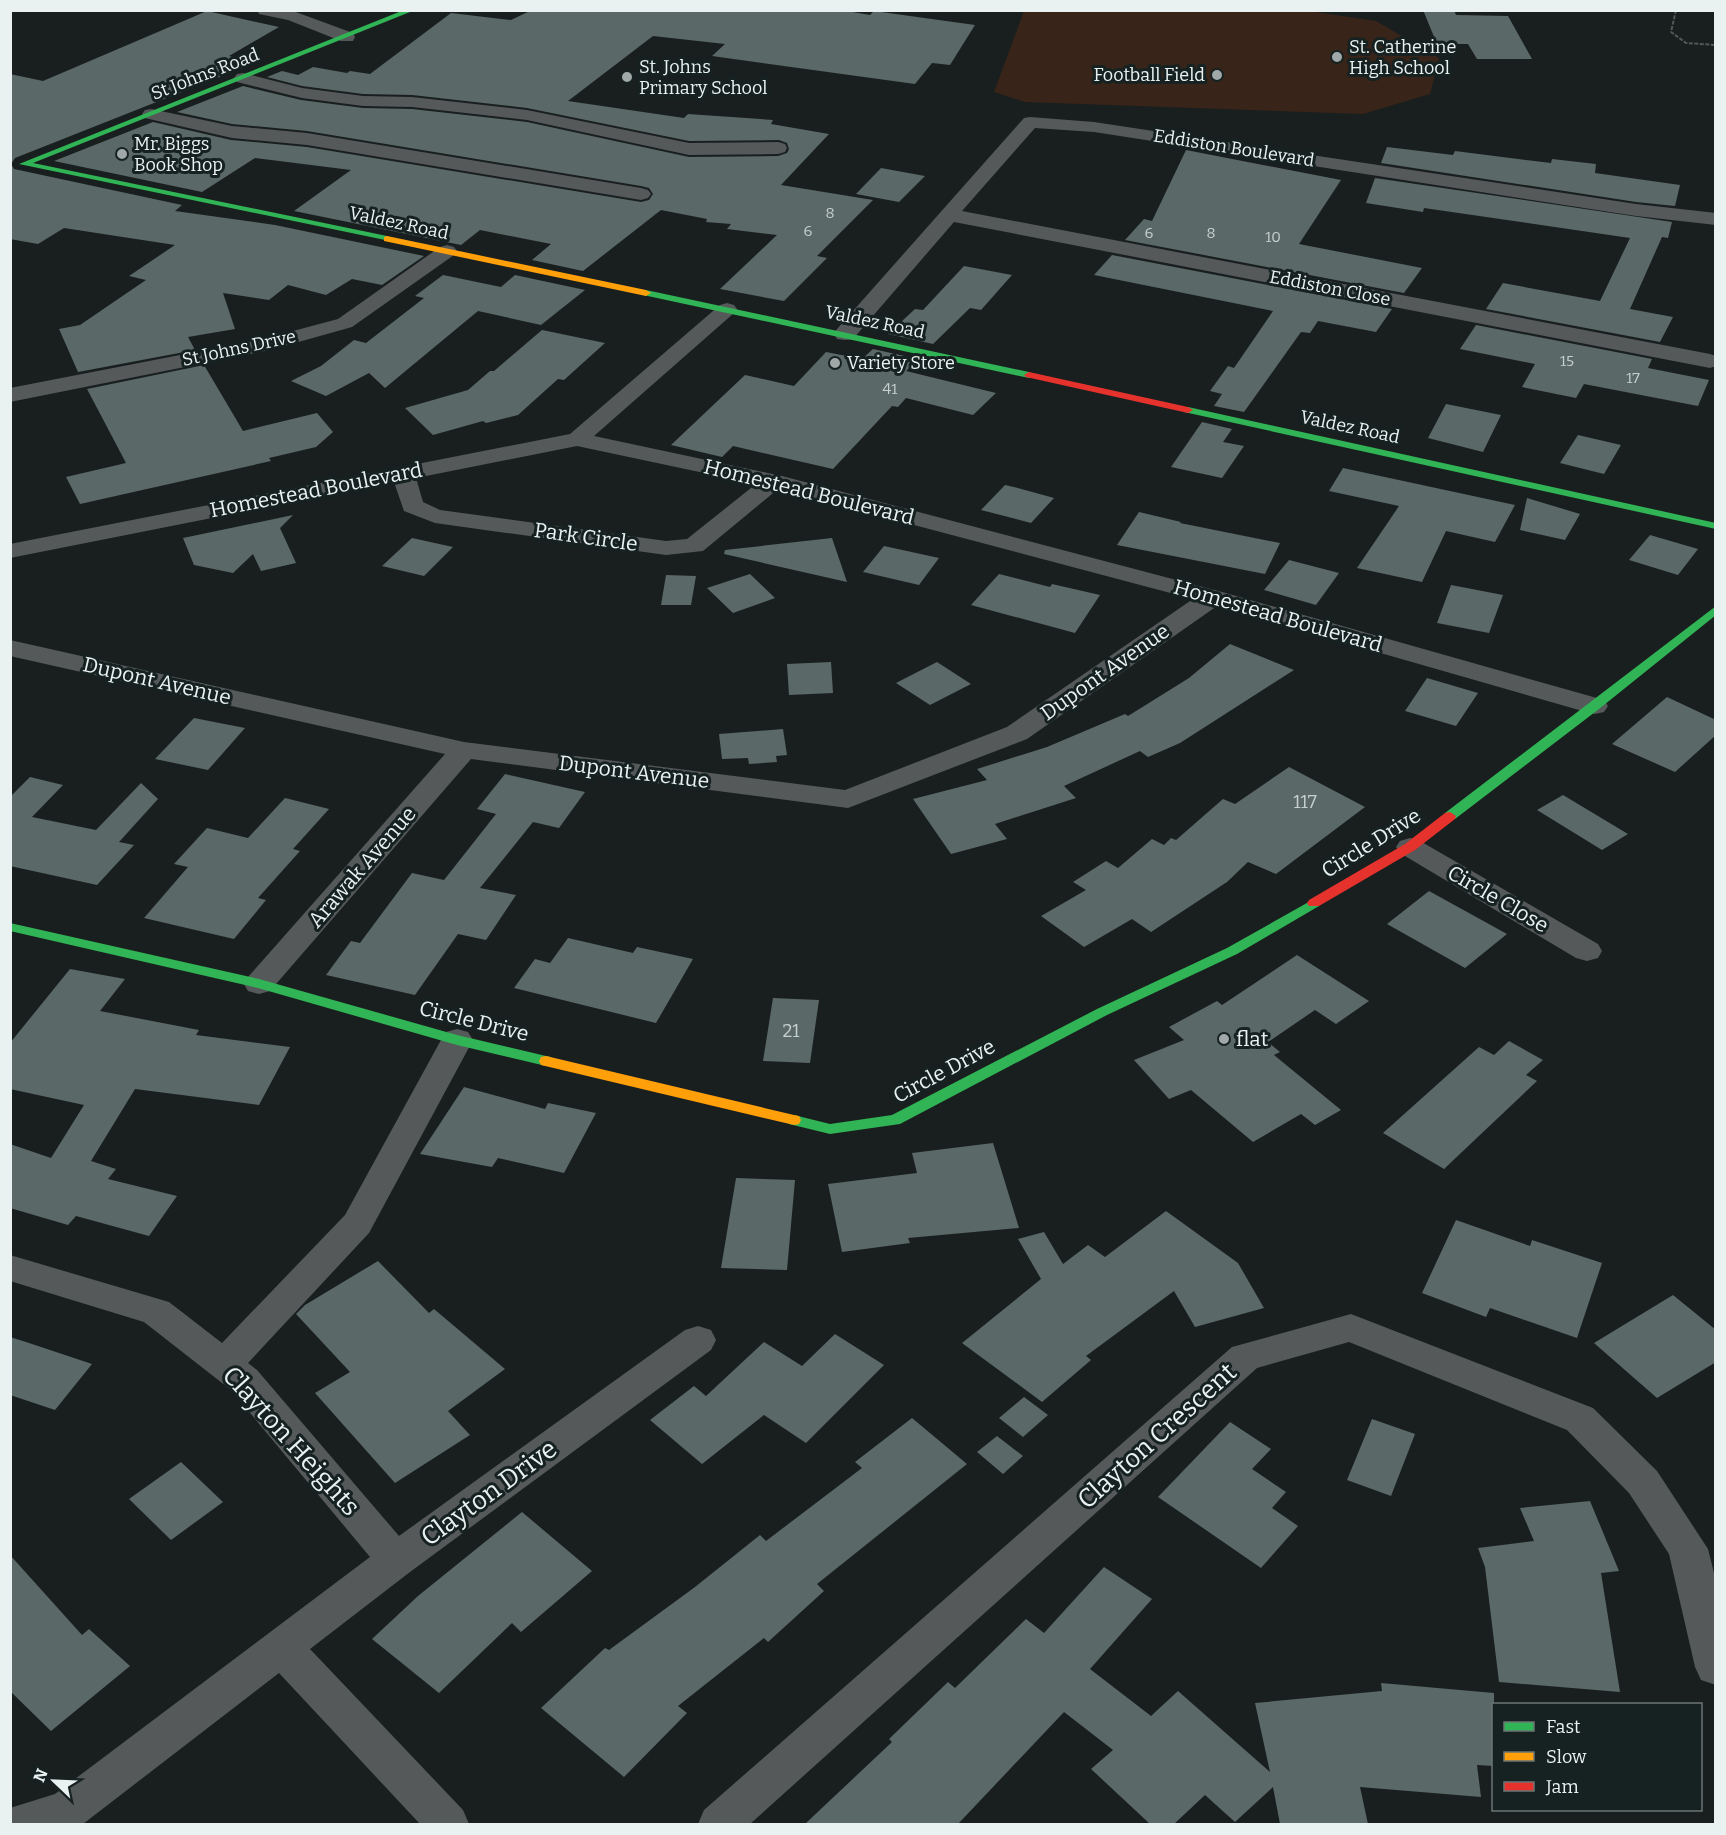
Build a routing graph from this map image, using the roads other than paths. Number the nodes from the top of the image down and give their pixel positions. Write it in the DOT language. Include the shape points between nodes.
graph roads {
  1 [pos="265,10"];
  2 [pos="412,10"];
  3 [pos="347,37"];
  4 [pos="243,78"];
  5 [pos="151,114"];
  6 [pos="778,148"];
  7 [pos="25,164"];
  8 [pos="10,169"];
  9 [pos="641,195"];
  10 [pos="950,215"];
  11 [pos="1716,219"];
  12 [pos="447,251"];
  13 [pos="727,309"];
  14 [pos="845,334"];
  15 [pos="1710,361"];
  16 [pos="14,392"];
  17 [pos="577,439"];
  18 [pos="403,473"];
  19 [pos="774,481"];
  20 [pos="1716,526"];
  21 [pos="10,551"];
  22 [pos="1213,597"];
  23 [pos="1716,609"];
  24 [pos="10,648"];
  25 [pos="1595,706"];
  26 [pos="464,750"];
  27 [pos="1410,847"];
  28 [pos="10,927"];
  29 [pos="1587,951"];
  30 [pos="259,984"];
  31 [pos="457,1040"];
  32 [pos="10,1268"];
  33 [pos="698,1340"];
  34 [pos="224,1364"];
  35 [pos="396,1560"];
  36 [pos="282,1648"];
  37 [pos="1716,1667"];
  38 [pos="22,1824"];
  39 [pos="448,1824"];
  40 [pos="719,1824"];
  1 -- 3 [label="street" via="293,16"];
  2 -- 3 [label="street, St Johns Road"];
  3 -- 4 [label="street, St Johns Road"];
  4 -- 5 [label="street, St Johns Road"];
  4 -- 6 [label="street" via="302,93 363,101 412,102 527,115 689,149"];
  5 -- 7 [label="street, St Johns Road"];
  5 -- 9 [label="street" via="232,132 307,139"];
  7 -- 8 [label="street, St Johns Road"];
  7 -- 12 [label="street, Valdez Road"];
  10 -- 11 [label="street, Eddiston Boulevard" via="1030,122 1094,127"];
  10 -- 14 [label="street, Eddiston Boulevard"];
  10 -- 15 [label="street, Eddiston Close"];
  12 -- 13 [label="street, Valdez Road"];
  12 -- 16 [label="street, St Johns Drive" via="345,323 270,344"];
  13 -- 14 [label="street, Valdez Road"];
  13 -- 17 [label="street"];
  14 -- 20 [label="street, Valdez Road"];
  17 -- 18 [label="street, Homestead Boulevard"];
  17 -- 19 [label="street, Homestead Boulevard"];
  18 -- 19 [label="street, Park Circle" via="412,506 435,516 666,549 694,546"];
  18 -- 21 [label="street, Homestead Boulevard"];
  19 -- 22 [label="street, Homestead Boulevard"];
  22 -- 25 [label="street, Homestead Boulevard"];
  22 -- 26 [label="street, Dupont Avenue" via="1017,734 848,799"];
  23 -- 25 [label="street, Circle Drive"];
  24 -- 26 [label="street, Dupont Avenue"];
  25 -- 27 [label="street, Circle Drive"];
  26 -- 30 [label="street, Arawak Avenue"];
  27 -- 29 [label="street, Circle Close"];
  27 -- 31 [label="street, Circle Drive" via="1233,951 1102,1012 895,1120 830,1129"];
  28 -- 30 [label="street, Circle Drive"];
  30 -- 31 [label="street, Circle Drive"];
  31 -- 34 [label="street" via="357,1224"];
  32 -- 34 [label="street, Clayton Heights" via="156,1312"];
  33 -- 35 [label="street, Clayton Drive"];
  34 -- 35 [label="street, Clayton Heights" via="244,1380"];
  35 -- 36 [label="street, Clayton Drive"];
  36 -- 38 [label="street, Clayton Drive" via="67,1811"];
  36 -- 39 [label="street"];
  37 -- 40 [label="street, Clayton Crescent" via="1688,1549 1642,1482 1580,1419 1351,1328 1245,1357"];
}
